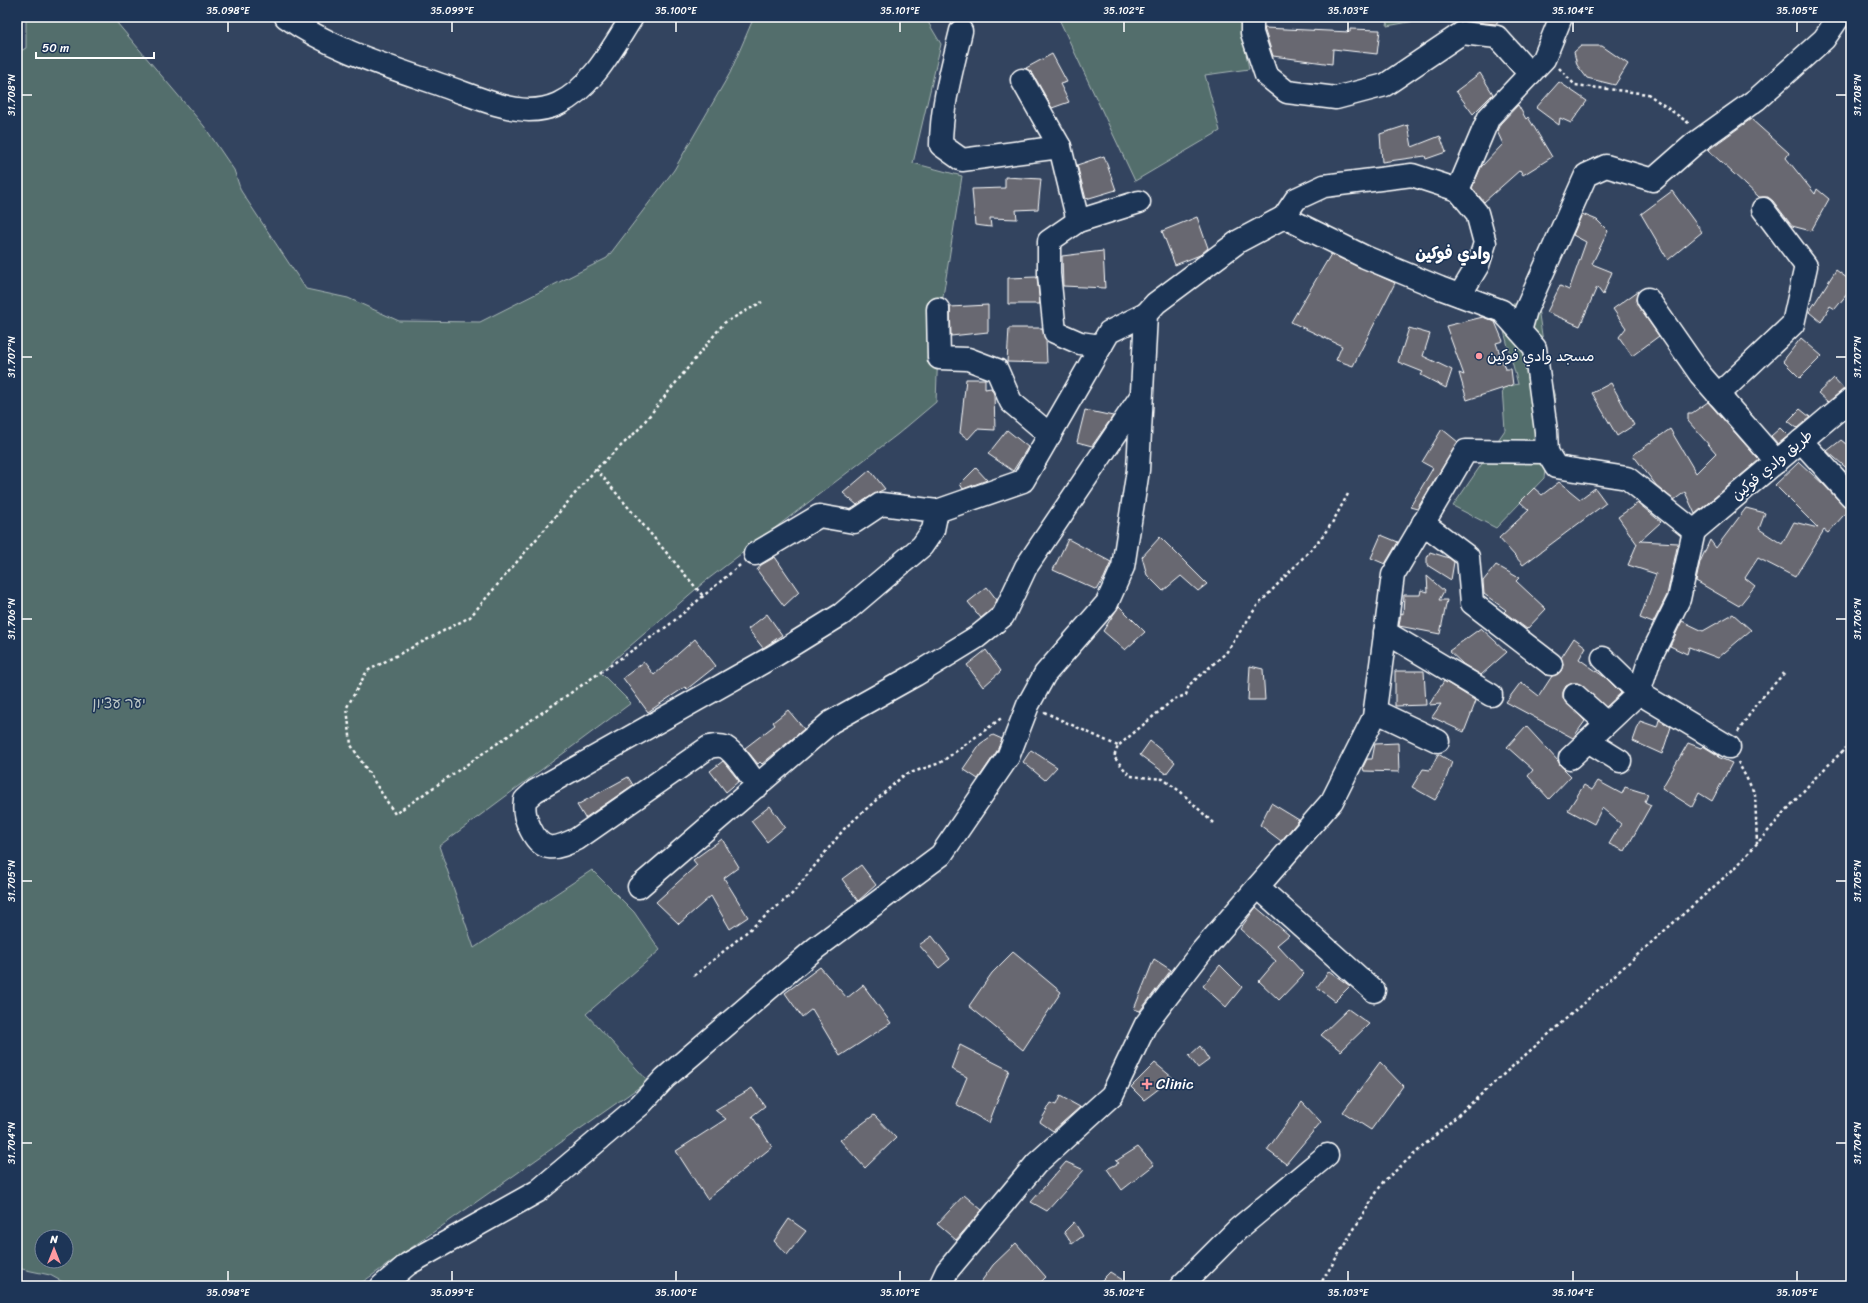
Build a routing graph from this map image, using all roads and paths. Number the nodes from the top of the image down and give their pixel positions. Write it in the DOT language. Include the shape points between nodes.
graph roads {
  1 [pos="286,17"];
  2 [pos="632,17"];
  3 [pos="1252,17"];
  4 [pos="1561,17"];
  5 [pos="1839,17"];
  6 [pos="961,31"];
  7 [pos="1546,55"];
  8 [pos="1530,74"];
  9 [pos="1022,80"];
  10 [pos="1707,135"];
  11 [pos="1060,147"];
  12 [pos="1458,190"];
  13 [pos="1139,202"];
  14 [pos="1763,209"];
  15 [pos="1284,217"];
  16 [pos="1078,221"];
  17 [pos="1460,295"];
  18 [pos="1648,299"];
  19 [pos="762,302"];
  20 [pos="938,309"];
  21 [pos="1146,314"];
  22 [pos="1520,331"];
  23 [pos="1100,346"];
  24 [pos="1718,395"];
  25 [pos="1140,398"];
  26 [pos="1851,399"];
  27 [pos="1050,435"];
  28 [pos="1801,441"];
  29 [pos="1547,452"];
  30 [pos="1777,462"];
  31 [pos="596,469"];
  32 [pos="1348,494"];
  33 [pos="1851,496"];
  34 [pos="937,511"];
  35 [pos="1423,523"];
  36 [pos="1694,531"];
  37 [pos="755,554"];
  38 [pos="703,596"];
  39 [pos="1385,632"];
  40 [pos="1603,658"];
  41 [pos="1551,664"];
  42 [pos="1786,670"];
  43 [pos="1639,692"];
  44 [pos="1491,695"];
  45 [pos="1575,695"];
  46 [pos="1028,705"];
  47 [pos="1375,711"];
  48 [pos="1606,724"];
  49 [pos="1438,741"];
  50 [pos="1588,741"];
  51 [pos="1851,743"];
  52 [pos="1118,746"];
  53 [pos="1729,746"];
  54 [pos="1570,758"];
  55 [pos="1620,761"];
  56 [pos="758,786"];
  57 [pos="1214,823"];
  58 [pos="1757,844"];
  59 [pos="1258,886"];
  60 [pos="639,887"];
  61 [pos="694,976"];
  62 [pos="1374,991"];
  63 [pos="1327,1155"];
  64 [pos="382,1286"];
  65 [pos="940,1286"];
  66 [pos="1181,1286"];
  67 [pos="1319,1286"];
  1 -- 2 [label="street" via="313,35 349,53 490,102 528,110 559,104 581,88"];
  3 -- 8 [label="street" via="1252,33 1266,75 1287,92 1336,98 1385,85 1462,33 1498,37"];
  4 -- 7 [label="street"];
  5 -- 10 [label="street" via="1824,40 1757,99"];
  6 -- 11 [label="street" via="944,106 941,145 962,160"];
  7 -- 8 [label="street"];
  7 -- 10 [label="path" via="1575,85 1648,94"];
  8 -- 12 [label="street" via="1489,117"];
  9 -- 11 [label="street"];
  10 -- 22 [label="street" via="1653,180 1606,166 1586,175 1526,310"];
  11 -- 16 [label="street"];
  12 -- 15 [label="street" via="1412,175 1324,186 1296,199"];
  12 -- 17 [label="street" via="1477,213 1485,243 1478,265"];
  13 -- 16 [label="street"];
  14 -- 24 [label="street" via="1806,266 1793,324"];
  15 -- 17 [label="street" via="1365,257"];
  15 -- 21 [label="street" via="1239,241 1156,303"];
  16 -- 23 [label="street" via="1049,241 1049,274 1055,332 1080,343"];
  17 -- 22 [label="street" via="1502,311"];
  18 -- 24 [label="street" via="1700,374"];
  19 -- 31 [label="path" via="724,323 637,431"];
  20 -- 27 [label="street" via="939,358 968,359 997,370 1011,402"];
  21 -- 23 [label="street" via="1109,332"];
  21 -- 25 [label="street"];
  22 -- 29 [label="street" via="1535,348"];
  23 -- 27 [label="street"];
  24 -- 30 [label="street"];
  25 -- 46 [label="street" via="1138,470 1123,567 1107,603 1045,674"];
  25 -- 56 [label="street" via="1026,567 1004,616 977,637 915,675 831,722"];
  26 -- 28 [label="street, طريق وادي فوکين"];
  27 -- 34 [label="street" via="1023,481"];
  28 -- 30 [label="street, طريق وادي فوکين"];
  28 -- 33 [label="street"];
  29 -- 35 [label="street" via="1466,451"];
  29 -- 36 [label="street" via="1556,467 1626,478"];
  30 -- 36 [label="street, طريق وادي فوکين"];
  31 -- 38 [label="path"];
  31 -- 38 [label="path" via="470,617 367,670 348,707 351,745 395,814 669,625"];
  32 -- 52 [label="path" via="1318,542 1256,606 1226,653 1189,685 1186,695 1174,699"];
  34 -- 37 [label="street" via="881,504 854,522 819,516"];
  34 -- 56 [label="street" via="933,530 922,546 842,614 774,656 535,791 525,800 524,808 526,820 537,841 551,848 562,847 709,747 718,746 724,747 732,754"];
  35 -- 39 [label="street" via="1393,575"];
  35 -- 41 [label="street" via="1468,557 1472,603"];
  36 -- 43 [label="street" via="1679,599 1650,658"];
  37 -- 38 [label="path"];
  39 -- 44 [label="street"];
  39 -- 47 [label="street"];
  40 -- 43 [label="street"];
  42 -- 53 [label="path" via="1757,703"];
  43 -- 48 [label="street"];
  43 -- 53 [label="street"];
  45 -- 48 [label="street"];
  46 -- 52 [label="path"];
  46 -- 61 [label="path" via="997,720 940,763 904,775 844,829 792,894"];
  46 -- 64 [label="street" via="1008,757 941,855 816,948 665,1078 640,1105 538,1191 408,1264"];
  47 -- 49 [label="street"];
  47 -- 59 [label="street" via="1332,801"];
  48 -- 50 [label="street"];
  50 -- 54 [label="street"];
  50 -- 55 [label="street"];
  51 -- 58 [label="path" via="1815,778"];
  52 -- 57 [label="path" via="1114,757 1130,776 1163,779"];
  53 -- 58 [label="path" via="1755,794"];
  56 -- 60 [label="street"];
  58 -- 67 [label="path" via="1737,866 1383,1182"];
  59 -- 62 [label="street"];
  59 -- 65 [label="street" via="1202,950 1146,1024 1112,1095 1036,1164 947,1271"];
  63 -- 66 [label="street" via="1238,1229"];
}
